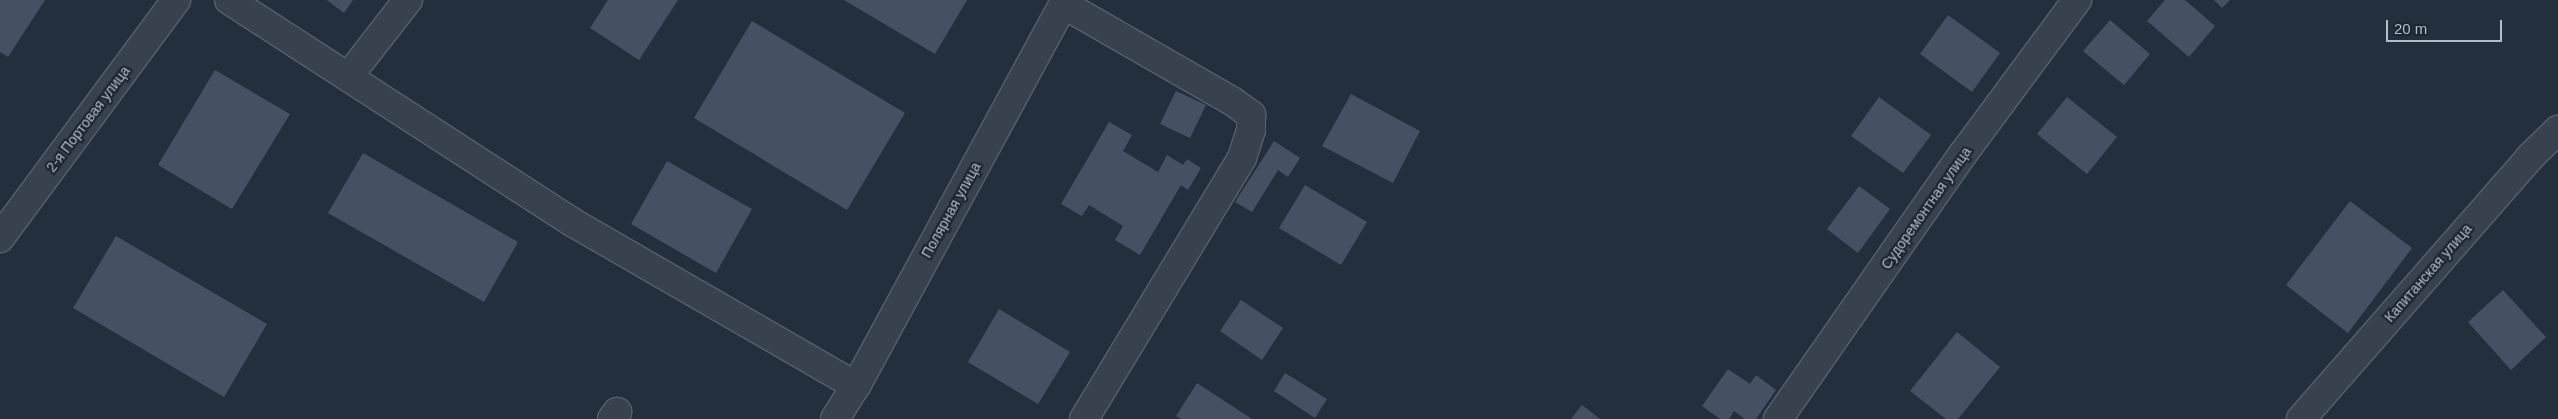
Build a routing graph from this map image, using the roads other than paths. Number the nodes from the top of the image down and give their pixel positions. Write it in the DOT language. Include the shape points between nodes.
graph roads {
  1 [pos="176,0"];
  2 [pos="229,0"];
  3 [pos="408,0"];
  4 [pos="2078,0"];
  5 [pos="1065,2"];
  6 [pos="348,77"];
  7 [pos="2558,130"];
  8 [pos="0,238"];
  9 [pos="856,386"];
  10 [pos="835,419"];
  11 [pos="1084,419"];
  12 [pos="1778,419"];
  13 [pos="2301,419"];
  1 -- 8 [label="street, 2-я Портовая улица"];
  2 -- 6 [label="street"];
  3 -- 6 [label="street"];
  4 -- 12 [label="street, Судоремонтная улица" via="1963,154"];
  5 -- 9 [label="street, Полярная улица"];
  5 -- 11 [label="street" via="1251,115 1251,130 1242,158"];
  6 -- 9 [label="street" via="572,222"];
  7 -- 13 [label="street, Капитанская улица" via="2530,157"];
  9 -- 10 [label="street, Полярная улица"];
}
